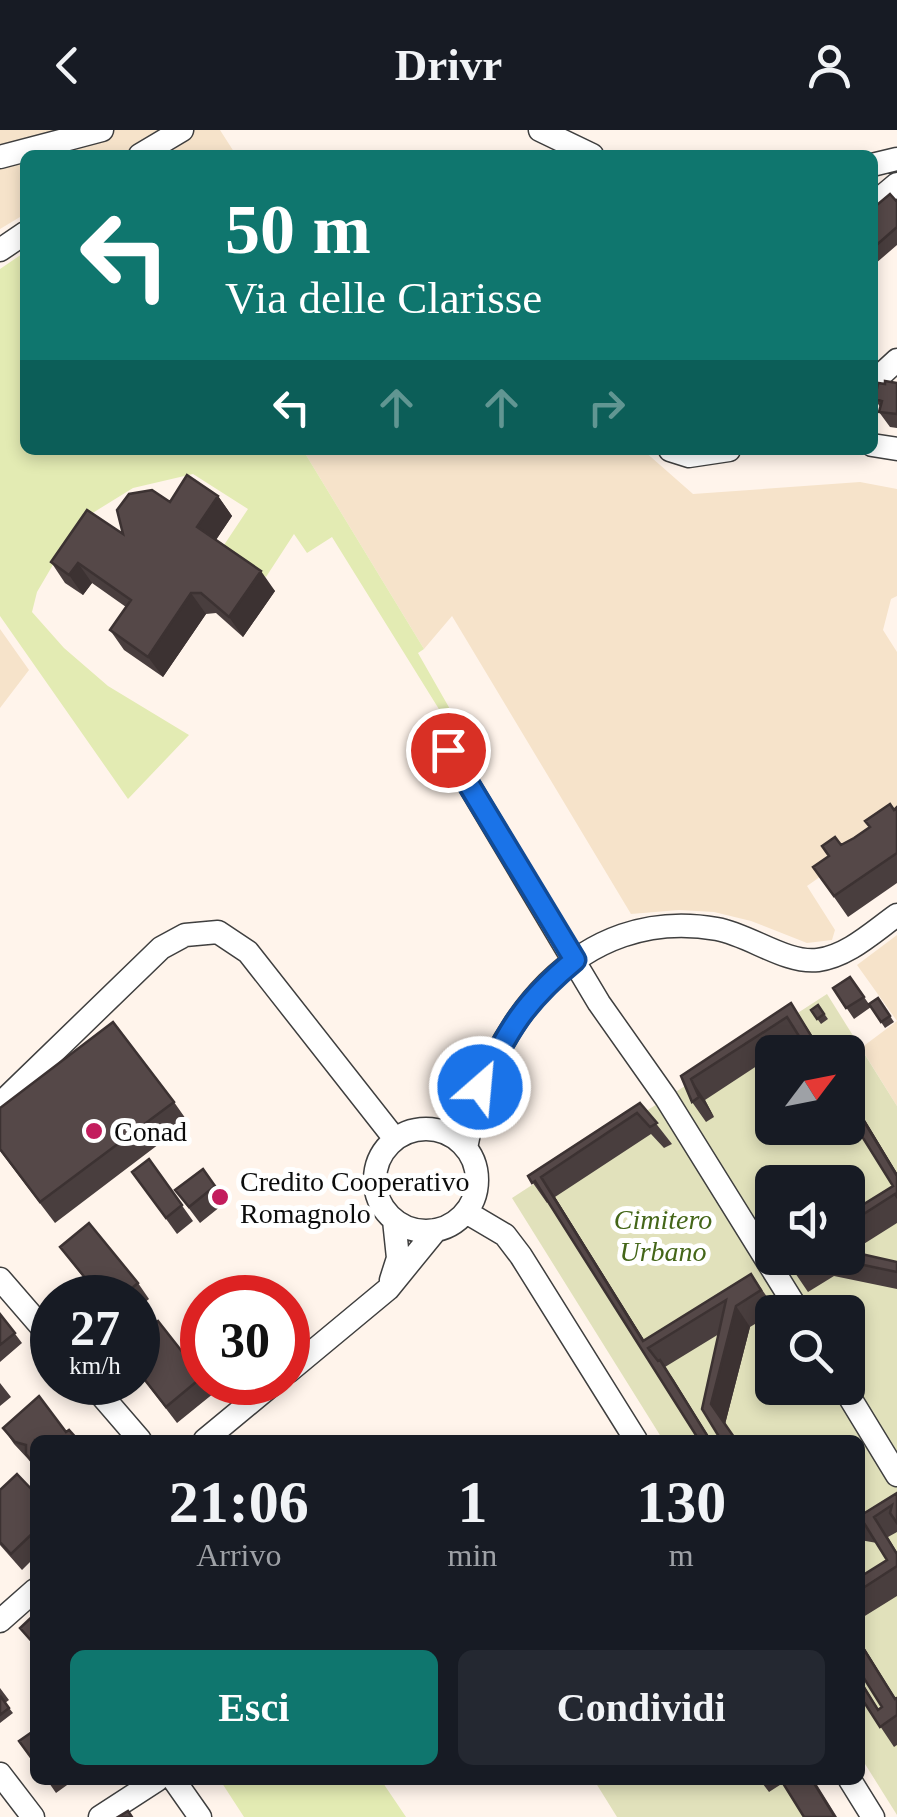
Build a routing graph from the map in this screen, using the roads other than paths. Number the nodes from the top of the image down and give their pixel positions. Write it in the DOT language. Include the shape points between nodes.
graph roads {
  1 [pos="102,130"];
  2 [pos="182,130"];
  3 [pos="540,130"];
  4 [pos="24,150"];
  5 [pos="148,150"];
  6 [pos="582,150"];
  7 [pos="897,360"];
  8 [pos="878,377"];
  9 [pos="448,750"];
  10 [pos="897,915"];
  11 [pos="575,960"];
  12 [pos="480,1087"];
  13 [pos="0,1104"];
  14 [pos="426,1129"];
  15 [pos="395,1139"];
  16 [pos="466,1148"];
  17 [pos="466,1212"];
  18 [pos="394,1220"];
  19 [pos="436,1230"];
  20 [pos="0,1278"];
  21 [pos="388,1289"];
  22 [pos="788,1295"];
  23 [pos="30,1313"];
  24 [pos="310,1354"];
  25 [pos="110,1405"];
  26 [pos="248,1405"];
  27 [pos="854,1405"];
  28 [pos="136,1435"];
  29 [pos="212,1435"];
  30 [pos="633,1435"];
  31 [pos="897,1475"];
  32 [pos="30,1594"];
  33 [pos="0,1621"];
  34 [pos="0,1774"];
  35 [pos="149,1785"];
  36 [pos="178,1785"];
  37 [pos="853,1785"];
  38 [pos="32,1817"];
  39 [pos="100,1817"];
  40 [pos="200,1817"];
  41 [pos="874,1817"];
  1 -- 4 [label="street"];
  2 -- 5 [label="street"];
  3 -- 6 [label="street"];
  7 -- 8 [label="street"];
  9 -- 11 [label="street"];
  10 -- 11 [label="street" via="848,950 814,960 717,929 684,926 614,938"];
  11 -- 12 [label="street" via="522,1012"];
  11 -- 22 [label="street"];
  12 -- 14 [label="street"];
  12 -- 16 [label="street"];
  13 -- 15 [label="street" via="161,948 185,935 218,932 248,952"];
  14 -- 15 [label="street"];
  14 -- 16 [label="street"];
  15 -- 18 [label="street" via="375,1179"];
  16 -- 17 [label="street" via="477,1177"];
  17 -- 19 [label="street"];
  17 -- 30 [label="street" via="505,1234 522,1256"];
  18 -- 19 [label="street"];
  18 -- 21 [label="street" via="398,1258"];
  19 -- 21 [label="street"];
  20 -- 23 [label="street"];
  21 -- 24 [label="street"];
  25 -- 28 [label="street"];
  26 -- 29 [label="street"];
  27 -- 31 [label="street"];
  32 -- 33 [label="street"];
  34 -- 38 [label="street"];
  35 -- 39 [label="street"];
  36 -- 40 [label="street"];
  37 -- 41 [label="street"];
}
